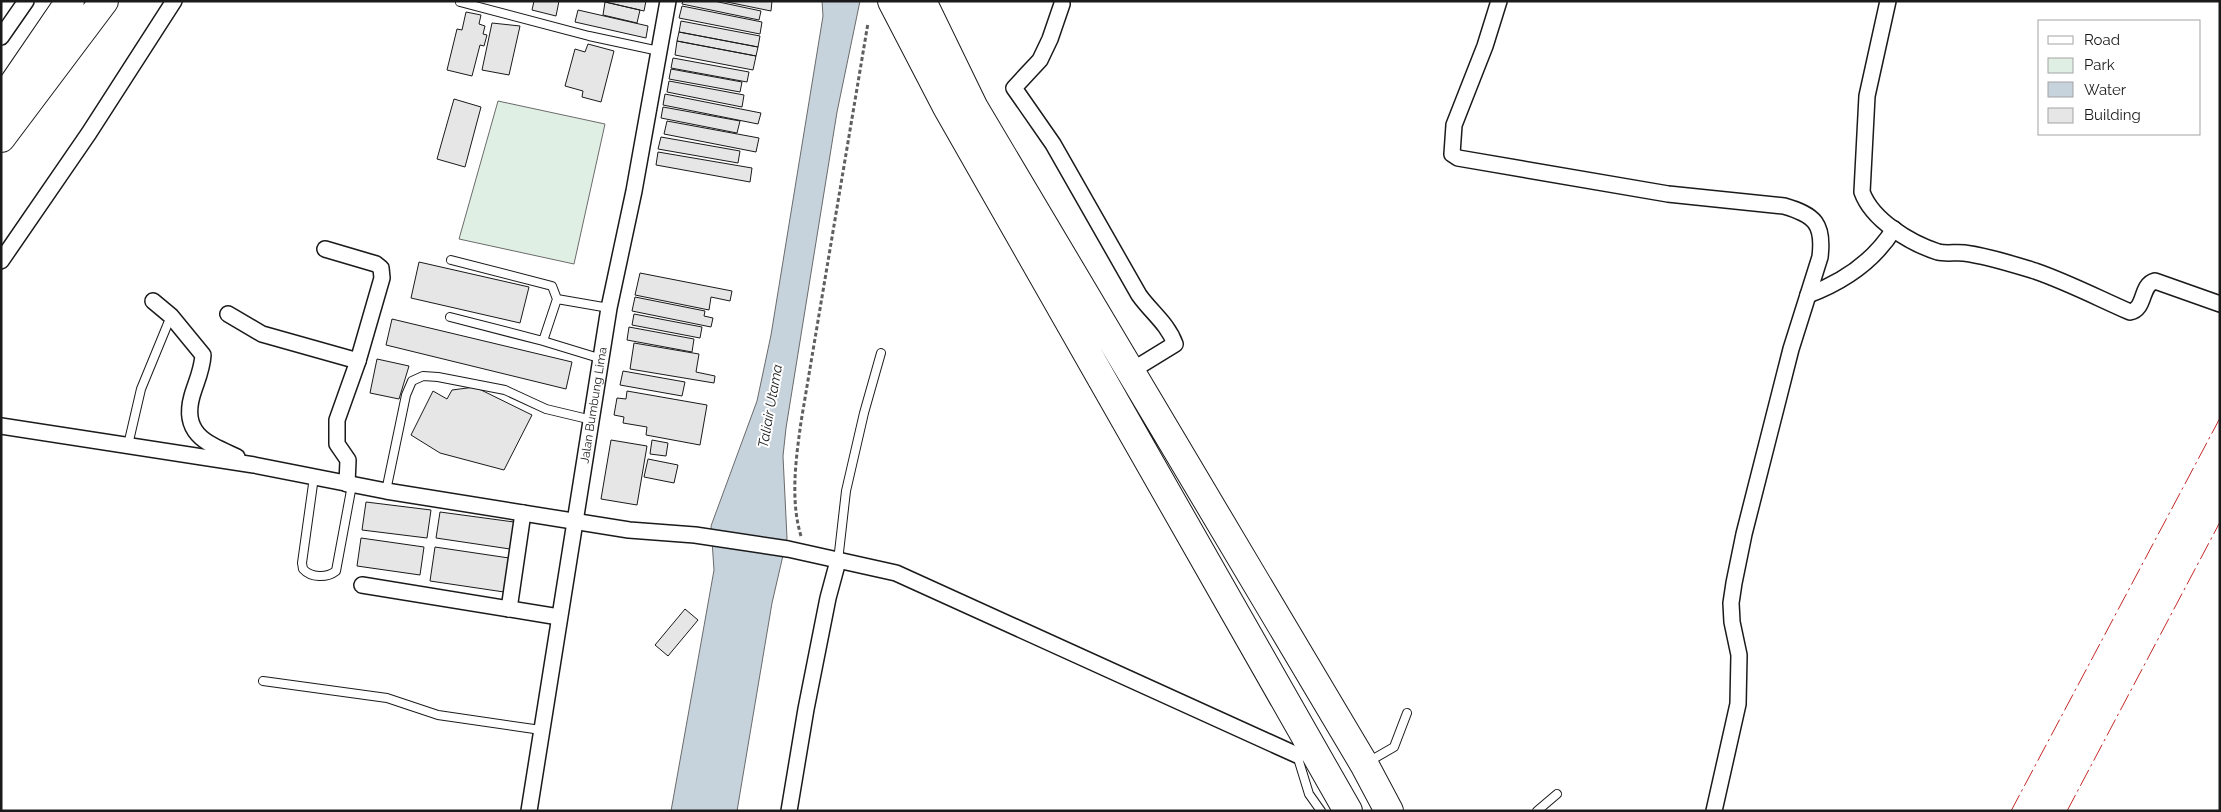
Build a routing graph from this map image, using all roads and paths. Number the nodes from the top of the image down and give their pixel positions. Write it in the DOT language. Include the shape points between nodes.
graph roads {
  1 [pos="26,1"];
  2 [pos="70,1"];
  3 [pos="104,1"];
  4 [pos="174,1"];
  5 [pos="668,1"];
  6 [pos="892,1"];
  7 [pos="922,1"];
  8 [pos="1499,1"];
  9 [pos="1888,1"];
  10 [pos="460,2"];
  11 [pos="1062,4"];
  12 [pos="868,23"];
  13 [pos="86,27"];
  14 [pos="1,37"];
  15 [pos="659,52"];
  16 [pos="1,102"];
  17 [pos="1,138"];
  18 [pos="1,161"];
  19 [pos="1894,229"];
  20 [pos="325,249"];
  21 [pos="450,260"];
  22 [pos="1,261"];
  23 [pos="1808,295"];
  24 [pos="557,299"];
  25 [pos="153,301"];
  26 [pos="2220,304"];
  27 [pos="609,308"];
  28 [pos="228,314"];
  29 [pos="171,316"];
  30 [pos="450,317"];
  31 [pos="543,341"];
  32 [pos="881,353"];
  33 [pos="602,359"];
  34 [pos="358,361"];
  35 [pos="1137,367"];
  36 [pos="592,420"];
  37 [pos="1,426"];
  38 [pos="128,445"];
  39 [pos="254,465"];
  40 [pos="314,477"];
  41 [pos="349,484"];
  42 [pos="386,491"];
  43 [pos="523,513"];
  44 [pos="575,521"];
  45 [pos="811,554"];
  46 [pos="838,561"];
  47 [pos="362,585"];
  48 [pos="509,609"];
  49 [pos="559,617"];
  50 [pos="263,681"];
  51 [pos="1407,713"];
  52 [pos="541,730"];
  53 [pos="1304,751"];
  54 [pos="1364,764"];
  55 [pos="1558,794"];
  56 [pos="529,811"];
  57 [pos="790,811"];
  58 [pos="1321,811"];
  59 [pos="1348,811"];
  60 [pos="1389,811"];
  61 [pos="1538,811"];
  62 [pos="1714,811"];
  1 -- 14 [label="street"];
  2 -- 16 [label="highway"];
  3 -- 13 [label="highway"];
  4 -- 22 [label="street"];
  5 -- 15 [label="street, Jalan Bumbung Lima"];
  6 -- 53 [label="highway" via="947,107"];
  7 -- 35 [label="highway" via="974,108"];
  8 -- 23 [label="street" via="1454,125 1452,154 1458,158 1609,185 1784,206 1801,211 1813,219 1822,241"];
  9 -- 19 [label="street" via="1867,96 1862,192 1866,203"];
  10 -- 15 [label="lane"];
  11 -- 35 [label="street" via="1040,60 1014,88 1053,144 1139,295 1172,334 1175,344"];
  12 -- 45 [label="path" via="810,356 796,463 799,529 802,542"];
  13 -- 17 [label="highway"];
  13 -- 18 [label="highway"];
  15 -- 27 [label="street, Jalan Bumbung Lima"];
  19 -- 23 [label="street" via="1863,265 1828,288"];
  19 -- 26 [label="street" via="1940,252 1978,255 2036,272 2130,312 2135,311 2148,285 2155,281"];
  20 -- 34 [label="street" via="381,268 382,278"];
  21 -- 24 [label="lane" via="552,286"];
  23 -- 62 [label="street" via="1791,349 1734,583 1732,613 1739,655 1738,704"];
  24 -- 27 [label="lane"];
  24 -- 31 [label="lane"];
  25 -- 29 [label="street"];
  27 -- 33 [label="street, Jalan Bumbung Lima"];
  28 -- 34 [label="street" via="262,334"];
  29 -- 38 [label="lane" via="141,389"];
  29 -- 39 [label="street" via="203,355 200,378 192,397 192,428 202,440"];
  30 -- 31 [label="lane"];
  31 -- 33 [label="lane"];
  32 -- 46 [label="lane" via="846,491"];
  33 -- 36 [label="street, Jalan Bumbung Lima"];
  34 -- 41 [label="street" via="337,420 337,444 348,460"];
  35 -- 54 [label="highway"];
  36 -- 42 [label="lane" via="546,409 505,390 423,376 412,382 406,396"];
  36 -- 44 [label="street, Jalan Bumbung Lima"];
  37 -- 38 [label="street"];
  38 -- 39 [label="street"];
  39 -- 40 [label="street"];
  40 -- 41 [label="street"];
  40 -- 41 [label="lane" via="302,563 306,573 325,577 336,571"];
  41 -- 42 [label="street"];
  42 -- 43 [label="street"];
  43 -- 44 [label="street"];
  43 -- 48 [label="street"];
  44 -- 45 [label="street" via="628,530 695,535"];
  44 -- 49 [label="street, Jalan Bumbung Lima"];
  45 -- 46 [label="street"];
  46 -- 53 [label="street" via="896,573"];
  46 -- 57 [label="street" via="806,709"];
  47 -- 48 [label="street"];
  48 -- 49 [label="street"];
  49 -- 52 [label="street, Jalan Bumbung Lima"];
  50 -- 52 [label="lane" via="387,698 438,715"];
  51 -- 54 [label="lane" via="1394,747"];
  52 -- 56 [label="street, Jalan Bumbung Lima"];
  53 -- 58 [label="lane" via="1309,794"];
  53 -- 59 [label="highway"];
  54 -- 60 [label="highway"];
  55 -- 61 [label="lane"];
}
